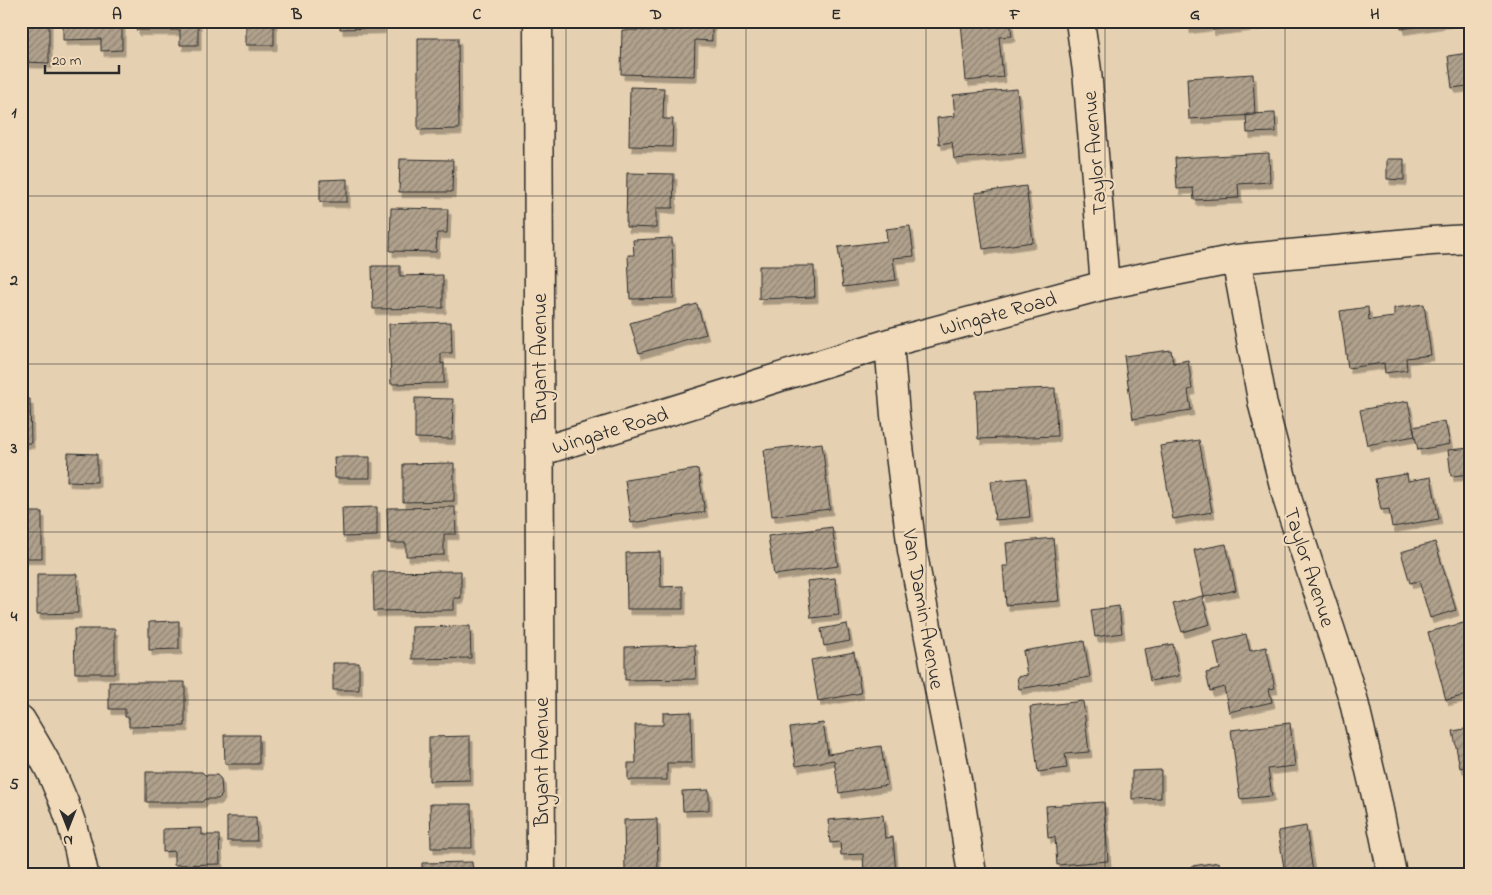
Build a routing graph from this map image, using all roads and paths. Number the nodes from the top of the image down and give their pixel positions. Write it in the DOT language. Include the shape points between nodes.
graph roads {
  1 [pos="538,21"];
  2 [pos="1080,21"];
  3 [pos="1471,239"];
  4 [pos="1236,258"];
  5 [pos="1105,284"];
  6 [pos="889,343"];
  7 [pos="539,452"];
  8 [pos="21,720"];
  9 [pos="84,874"];
  10 [pos="541,874"];
  11 [pos="972,874"];
  12 [pos="1392,874"];
  1 -- 7 [label="street, Bryant Avenue"];
  2 -- 5 [label="street, Taylor Avenue"];
  3 -- 4 [label="street, Wingate Road"];
  4 -- 5 [label="street, Wingate Road"];
  4 -- 12 [label="street, Taylor Avenue" via="1263,405 1291,510 1353,698"];
  5 -- 6 [label="street, Wingate Road"];
  6 -- 7 [label="street, Wingate Road"];
  6 -- 11 [label="street, Van Damin Avenue" via="912,550"];
  7 -- 10 [label="street, Bryant Avenue"];
  8 -- 9 [label="street" via="62,796 79,846"];
}
